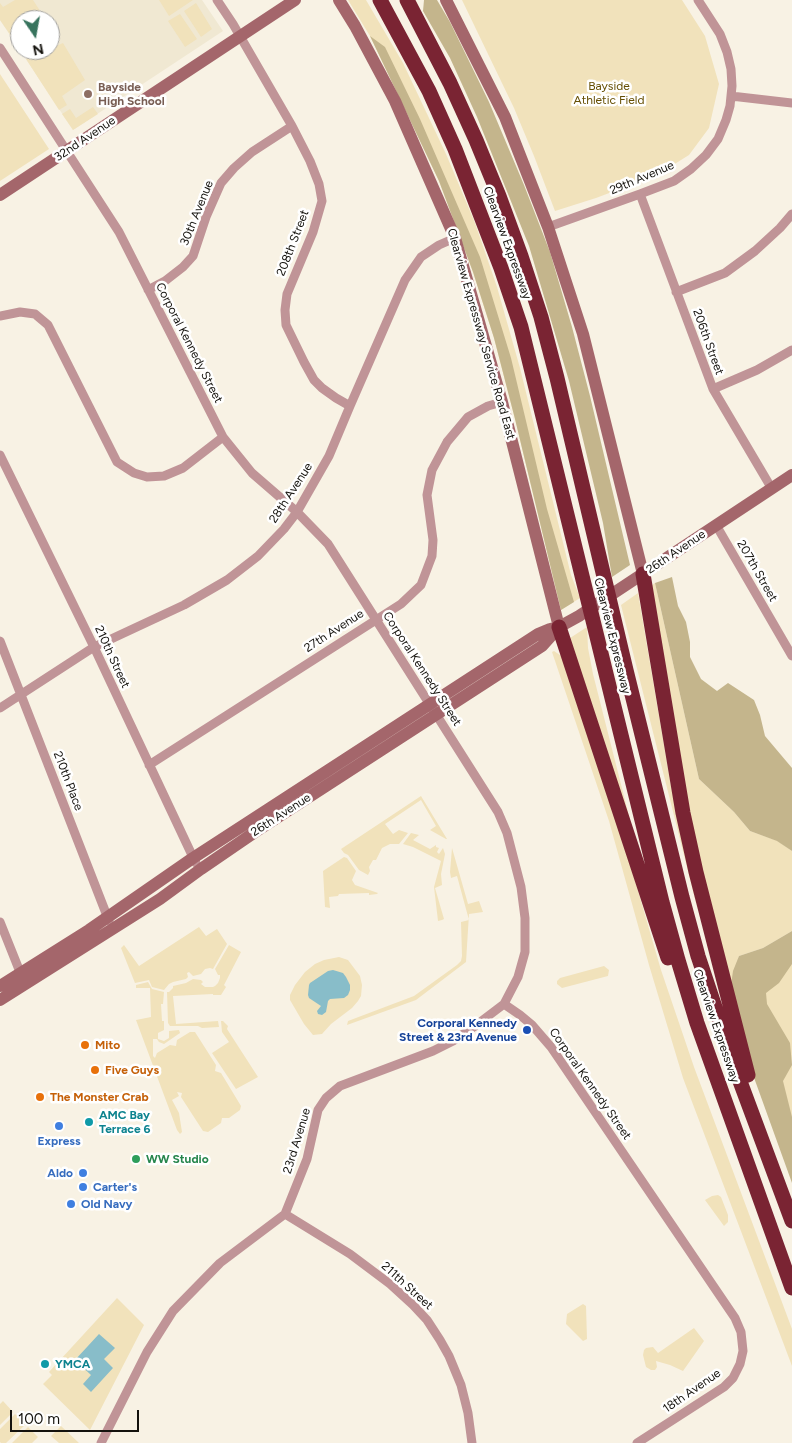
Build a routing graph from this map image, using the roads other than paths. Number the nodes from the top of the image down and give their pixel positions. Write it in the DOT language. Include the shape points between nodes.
graph roads {
  1 [pos="217,0"];
  2 [pos="295,0"];
  3 [pos="339,0"];
  4 [pos="380,0"];
  5 [pos="407,0"];
  6 [pos="446,0"];
  7 [pos="698,0"];
  8 [pos="239,36"];
  9 [pos="0,48"];
  10 [pos="731,96"];
  11 [pos="792,103"];
  12 [pos="292,126"];
  13 [pos="67,151"];
  14 [pos="640,194"];
  15 [pos="0,195"];
  16 [pos="792,214"];
  17 [pos="548,227"];
  18 [pos="455,238"];
  19 [pos="148,290"];
  20 [pos="676,292"];
  21 [pos="0,316"];
  22 [pos="792,350"];
  23 [pos="712,389"];
  24 [pos="502,402"];
  25 [pos="350,406"];
  26 [pos="223,436"];
  27 [pos="0,455"];
  28 [pos="792,475"];
  29 [pos="772,489"];
  30 [pos="297,512"];
  31 [pos="716,525"];
  32 [pos="643,574"];
  33 [pos="376,620"];
  34 [pos="559,627"];
  35 [pos="0,641"];
  36 [pos="94,646"];
  37 [pos="792,656"];
  38 [pos="21,694"];
  39 [pos="0,708"];
  40 [pos="433,710"];
  41 [pos="149,766"];
  42 [pos="193,858"];
  43 [pos="201,869"];
  44 [pos="0,922"];
  45 [pos="110,923"];
  46 [pos="22,979"];
  47 [pos="0,986"];
  48 [pos="0,1000"];
  49 [pos="504,1004"];
  50 [pos="285,1214"];
  51 [pos="792,1219"];
  52 [pos="792,1288"];
  53 [pos="792,1294"];
  54 [pos="735,1318"];
  55 [pos="101,1443"];
  56 [pos="472,1443"];
  57 [pos="637,1443"];
  1 -- 8 [label="street, 208th Street"];
  2 -- 8 [label="street, 32nd Avenue"];
  3 -- 18 [label="street, Clearview Expressway Service Road East" via="395,101"];
  4 -- 52 [label="highway, Clearview Expressway" via="429,91 455,149 521,327 676,952 697,1023"];
  5 -- 51 [label="highway, Clearview Expressway" via="476,140 538,308 691,931 735,1067"];
  6 -- 17 [label="street" via="505,117"];
  7 -- 10 [label="street, 29th Avenue" via="720,34 727,52"];
  8 -- 12 [label="street, 208th Street"];
  8 -- 13 [label="street, 32nd Avenue"];
  9 -- 13 [label="street, Corporal Kennedy Street"];
  10 -- 11 [label="street"];
  10 -- 14 [label="street, 29th Avenue" via="718,139 706,155 674,181"];
  12 -- 19 [label="street, 30th Avenue" via="234,168 221,184 194,256 165,281"];
  12 -- 25 [label="street, 208th Street" via="319,184 322,202 287,294 286,325 314,380"];
  13 -- 15 [label="street, 32nd Avenue"];
  13 -- 19 [label="street, Corporal Kennedy Street" via="120,232"];
  14 -- 17 [label="street, 29th Avenue"];
  14 -- 20 [label="street, 206th Street"];
  16 -- 20 [label="street" via="755,251 725,273"];
  17 -- 32 [label="street" via="583,334"];
  18 -- 24 [label="street, Clearview Expressway Service Road East"];
  18 -- 25 [label="street, 28th Avenue" via="421,257 405,280"];
  19 -- 26 [label="street, Corporal Kennedy Street"];
  20 -- 23 [label="street, 206th Street"];
  21 -- 26 [label="street" via="20,312 35,314 48,325 117,462 134,473 146,477 164,476 183,468"];
  22 -- 23 [label="street" via="757,370"];
  23 -- 29 [label="street, 206th Street"];
  24 -- 33 [label="street, 27th Avenue" via="468,417 448,442 432,470 426,495 433,540 432,556 421,586"];
  24 -- 34 [label="street, Clearview Expressway Service Road East"];
  25 -- 30 [label="street, 28th Avenue" via="329,456"];
  26 -- 30 [label="street, Corporal Kennedy Street" via="252,474"];
  27 -- 36 [label="street, 210th Street"];
  28 -- 29 [label="street, 26th Avenue"];
  29 -- 31 [label="street, 26th Avenue"];
  30 -- 33 [label="street, Corporal Kennedy Street" via="328,544"];
  30 -- 36 [label="street, 28th Avenue" via="258,556 227,580 184,605"];
  31 -- 32 [label="street, 26th Avenue"];
  31 -- 37 [label="street, 207th Street"];
  32 -- 34 [label="street, 26th Avenue"];
  32 -- 51 [label="highway" via="696,872 742,1057"];
  33 -- 40 [label="street, Corporal Kennedy Street"];
  33 -- 41 [label="street, 27th Avenue"];
  34 -- 40 [label="street, 26th Avenue" via="538,634"];
  34 -- 53 [label="highway" via="683,1005"];
  35 -- 38 [label="street, 210th Place"];
  36 -- 38 [label="street, 28th Avenue"];
  36 -- 41 [label="street, 210th Street"];
  38 -- 39 [label="street, 28th Avenue"];
  38 -- 45 [label="street, 210th Place"];
  40 -- 42 [label="street, 26th Avenue"];
  40 -- 43 [label="street, 26th Avenue"];
  40 -- 49 [label="street, Corporal Kennedy Street" via="498,812 521,887 525,952 518,977"];
  41 -- 42 [label="street, 210th Street"];
  42 -- 43 [label="street, 210th Street"];
  42 -- 45 [label="street, 26th Avenue"];
  43 -- 45 [label="street, 26th Avenue" via="160,899"];
  44 -- 46 [label="street"];
  45 -- 46 [label="street, 26th Avenue"];
  46 -- 47 [label="street, 26th Avenue"];
  46 -- 48 [label="street, 26th Avenue"];
  49 -- 50 [label="street, 23rd Avenue" via="433,1052 340,1086 326,1098 318,1110 307,1159"];
  49 -- 54 [label="street, Corporal Kennedy Street" via="532,1024 551,1047"];
  50 -- 55 [label="street" via="220,1262 173,1312 147,1352"];
  50 -- 56 [label="street, 211th Street" via="350,1254 413,1304 449,1356 461,1385"];
  54 -- 57 [label="street, 18th Avenue" via="741,1332 743,1351 733,1378 724,1388"];
}
